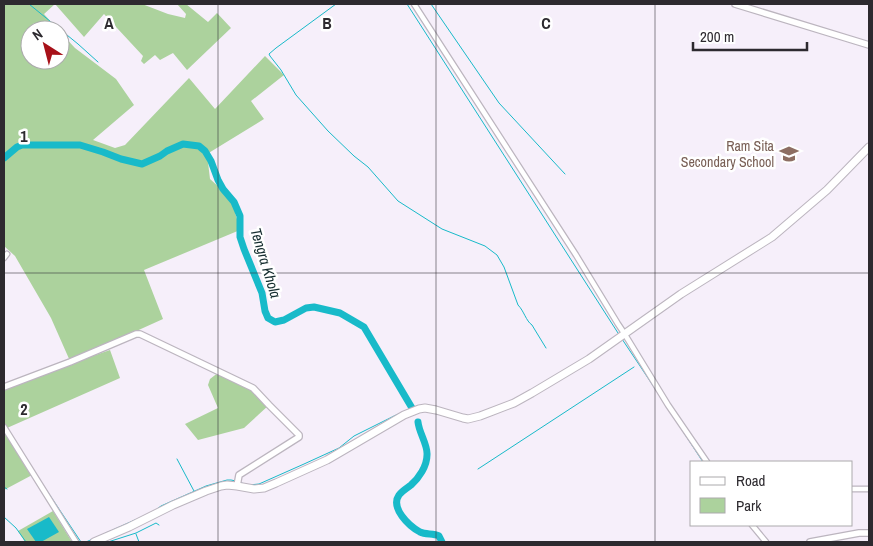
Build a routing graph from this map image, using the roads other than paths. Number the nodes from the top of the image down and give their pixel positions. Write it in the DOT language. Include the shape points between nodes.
graph roads {
  1 [pos="414,4"];
  2 [pos="735,4"];
  3 [pos="869,45"];
  4 [pos="869,147"];
  5 [pos="624,333"];
  6 [pos="4,387"];
  7 [pos="4,427"];
  8 [pos="706,461"];
  9 [pos="238,486"];
  10 [pos="869,489"];
  11 [pos="853,490"];
  12 [pos="753,526"];
  13 [pos="869,533"];
  14 [pos="76,542"];
  15 [pos="94,542"];
  16 [pos="766,542"];
  17 [pos="810,542"];
  1 -- 5 [label="street"];
  2 -- 3 [label="street"];
  4 -- 5 [label="main road" via="827,190 772,237"];
  5 -- 8 [label="street"];
  5 -- 9 [label="main road" via="532,393 480,416 468,419 419,409 327,460 276,483 254,489"];
  6 -- 9 [label="street" via="140,334 253,388 299,435 239,475"];
  7 -- 14 [label="street"];
  9 -- 15 [label="main road" via="221,486 206,491"];
  10 -- 11 [label="street"];
  12 -- 16 [label="street"];
  13 -- 17 [label="street"];
}
